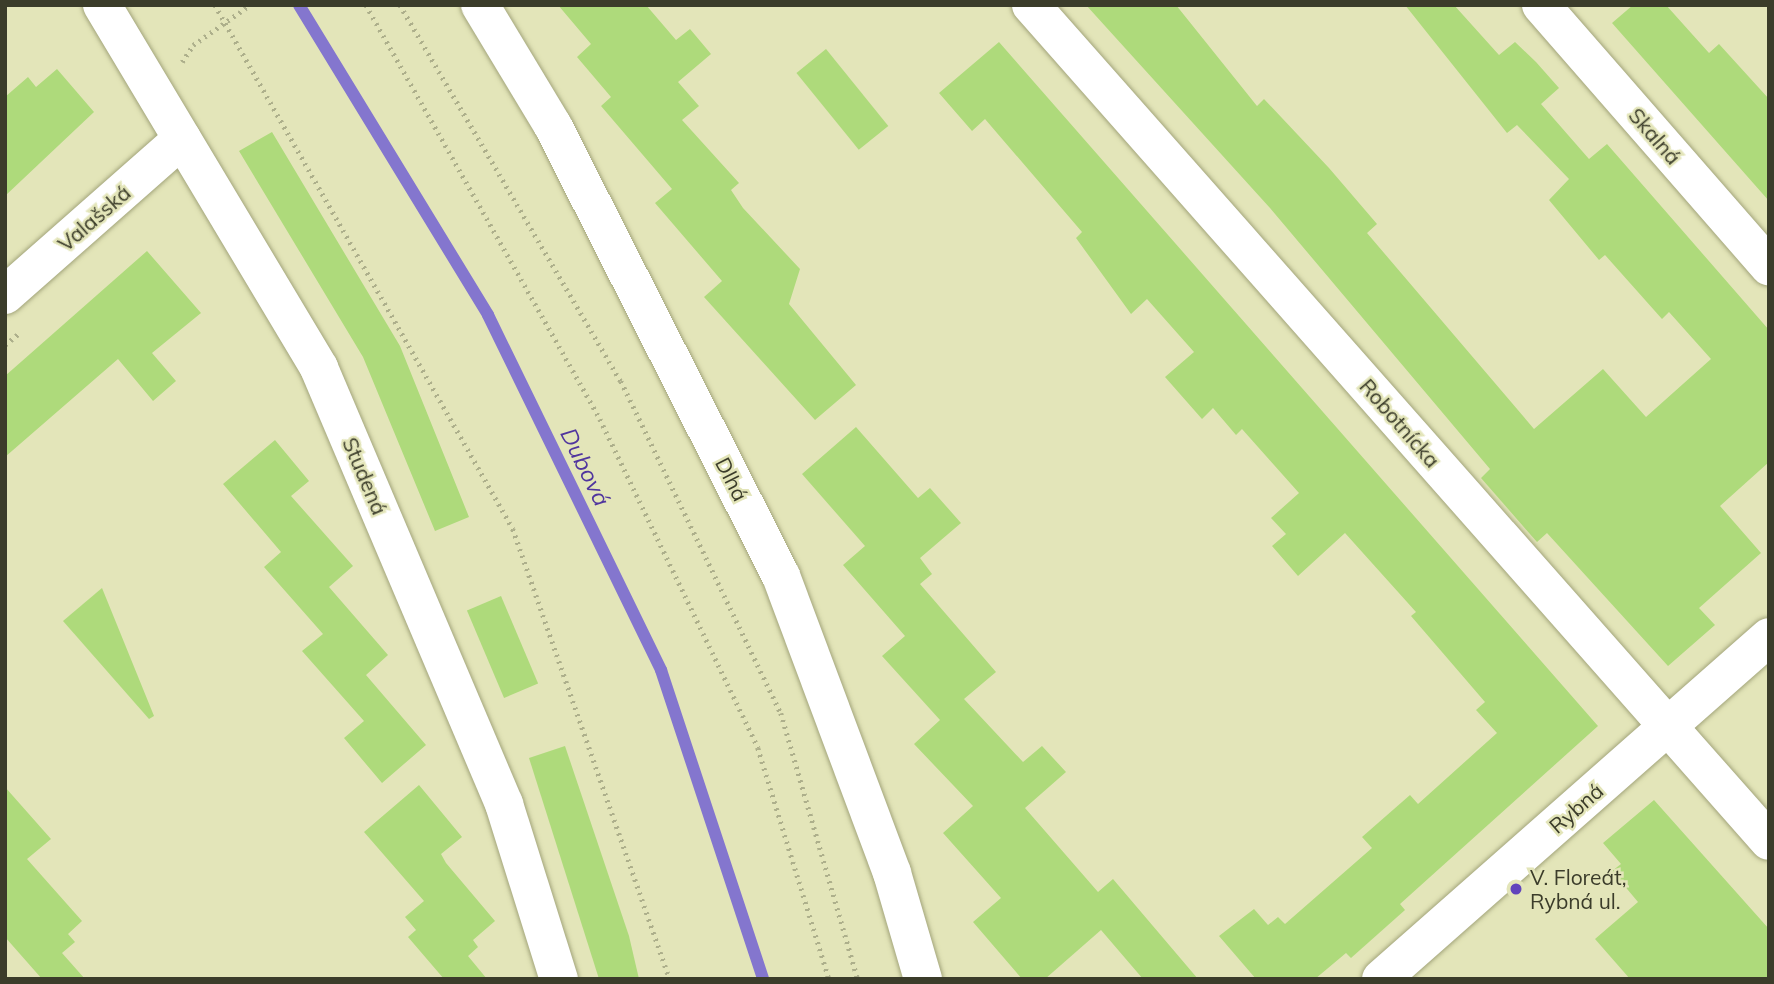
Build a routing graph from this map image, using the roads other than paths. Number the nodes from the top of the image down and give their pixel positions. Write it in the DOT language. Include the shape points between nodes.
graph roads {
  1 [pos="102,5"];
  2 [pos="480,5"];
  3 [pos="1031,5"];
  4 [pos="1541,5"];
  5 [pos="181,139"];
  6 [pos="1769,266"];
  7 [pos="5,295"];
  8 [pos="1769,637"];
  9 [pos="1668,726"];
  10 [pos="1769,841"];
  11 [pos="559,979"];
  12 [pos="923,979"];
  13 [pos="1381,979"];
  1 -- 5 [label="street, Studená"];
  2 -- 12 [label="street, Dlhá" via="553,126 781,576 892,873"];
  3 -- 9 [label="street, Robotnícka"];
  4 -- 6 [label="street, Skalná"];
  5 -- 7 [label="street, Valašská"];
  5 -- 11 [label="street, Studená" via="319,368 504,804"];
  8 -- 9 [label="street, Rybná"];
  9 -- 10 [label="street, Robotnícka"];
  9 -- 13 [label="street, Rybná"];
}
